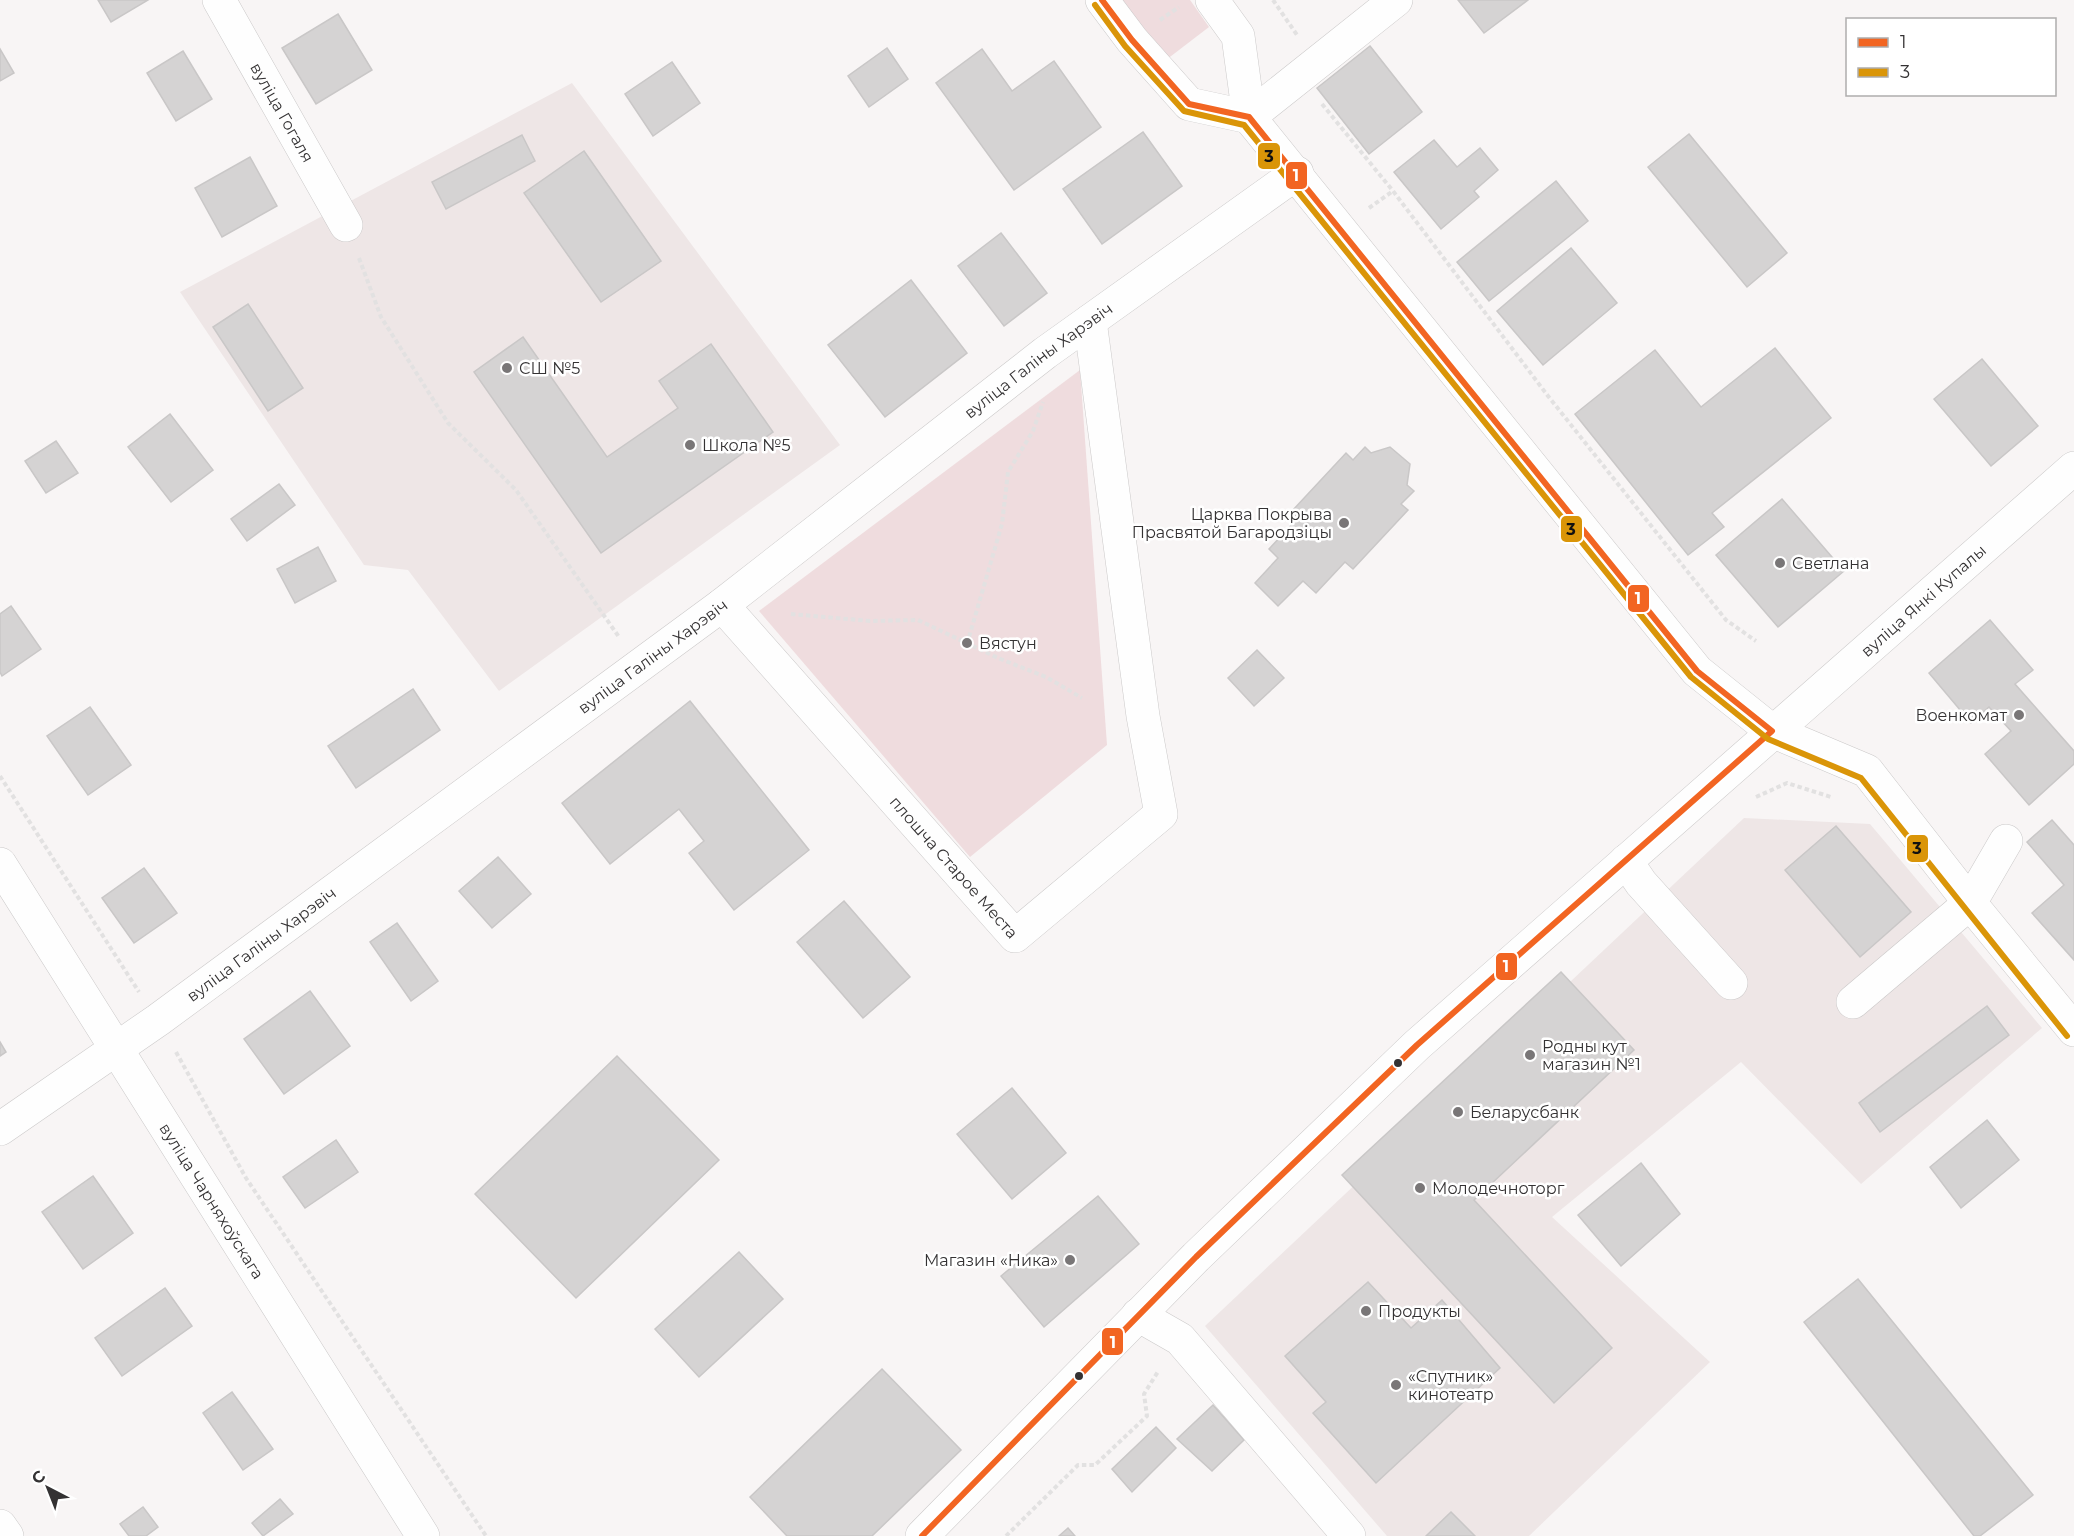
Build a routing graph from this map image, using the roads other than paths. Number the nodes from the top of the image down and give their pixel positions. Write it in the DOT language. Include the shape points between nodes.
graph roads {
  1 [pos="219,0"];
  2 [pos="1102,0"];
  3 [pos="1212,0"];
  4 [pos="1396,0"];
  5 [pos="1249,117"];
  6 [pos="1297,173"];
  7 [pos="346,225"];
  8 [pos="1090,321"];
  9 [pos="2074,468"];
  10 [pos="722,605"];
  11 [pos="1772,731"];
  12 [pos="2006,841"];
  13 [pos="1626,861"];
  14 [pos="0,864"];
  15 [pos="1970,903"];
  16 [pos="1731,983"];
  17 [pos="1853,1002"];
  18 [pos="2074,1030"];
  19 [pos="118,1048"];
  20 [pos="0,1129"];
  21 [pos="1138,1315"];
  22 [pos="0,1526"];
  23 [pos="7,1536"];
  24 [pos="423,1536"];
  25 [pos="922,1536"];
  26 [pos="1349,1536"];
  1 -- 7 [label="street, вуліца Гогаля"];
  2 -- 5 [label="street" via="1189,104"];
  3 -- 5 [label="street" via="1238,36"];
  4 -- 5 [label="street"];
  5 -- 6 [label="street"];
  6 -- 8 [label="street, вуліца Галіны Харэвіч"];
  6 -- 11 [label="street" via="1697,671"];
  8 -- 10 [label="street, вуліца Галіны Харэвіч"];
  8 -- 10 [label="street, плошча Старое Места" via="1143,716 1161,814 1016,936"];
  9 -- 11 [label="street, вуліца Янкі Купалы"];
  10 -- 19 [label="street, вуліца Галіны Харэвіч"];
  11 -- 13 [label="street, вуліца Янкі Купалы"];
  11 -- 15 [label="street" via="1867,771"];
  12 -- 15 [label="street"];
  13 -- 16 [label="street"];
  13 -- 21 [label="street, вуліца Янкі Купалы" via="1417,1045"];
  14 -- 19 [label="street, вуліца Чарняхоўскага"];
  15 -- 17 [label="street"];
  15 -- 18 [label="street"];
  19 -- 20 [label="street, вуліца Галіны Харэвіч"];
  19 -- 24 [label="street, вуліца Чарняхоўскага"];
  21 -- 25 [label="street, вуліца Янкі Купалы"];
  21 -- 26 [label="street" via="1180,1339"];
  22 -- 23 [label="street"];
}
